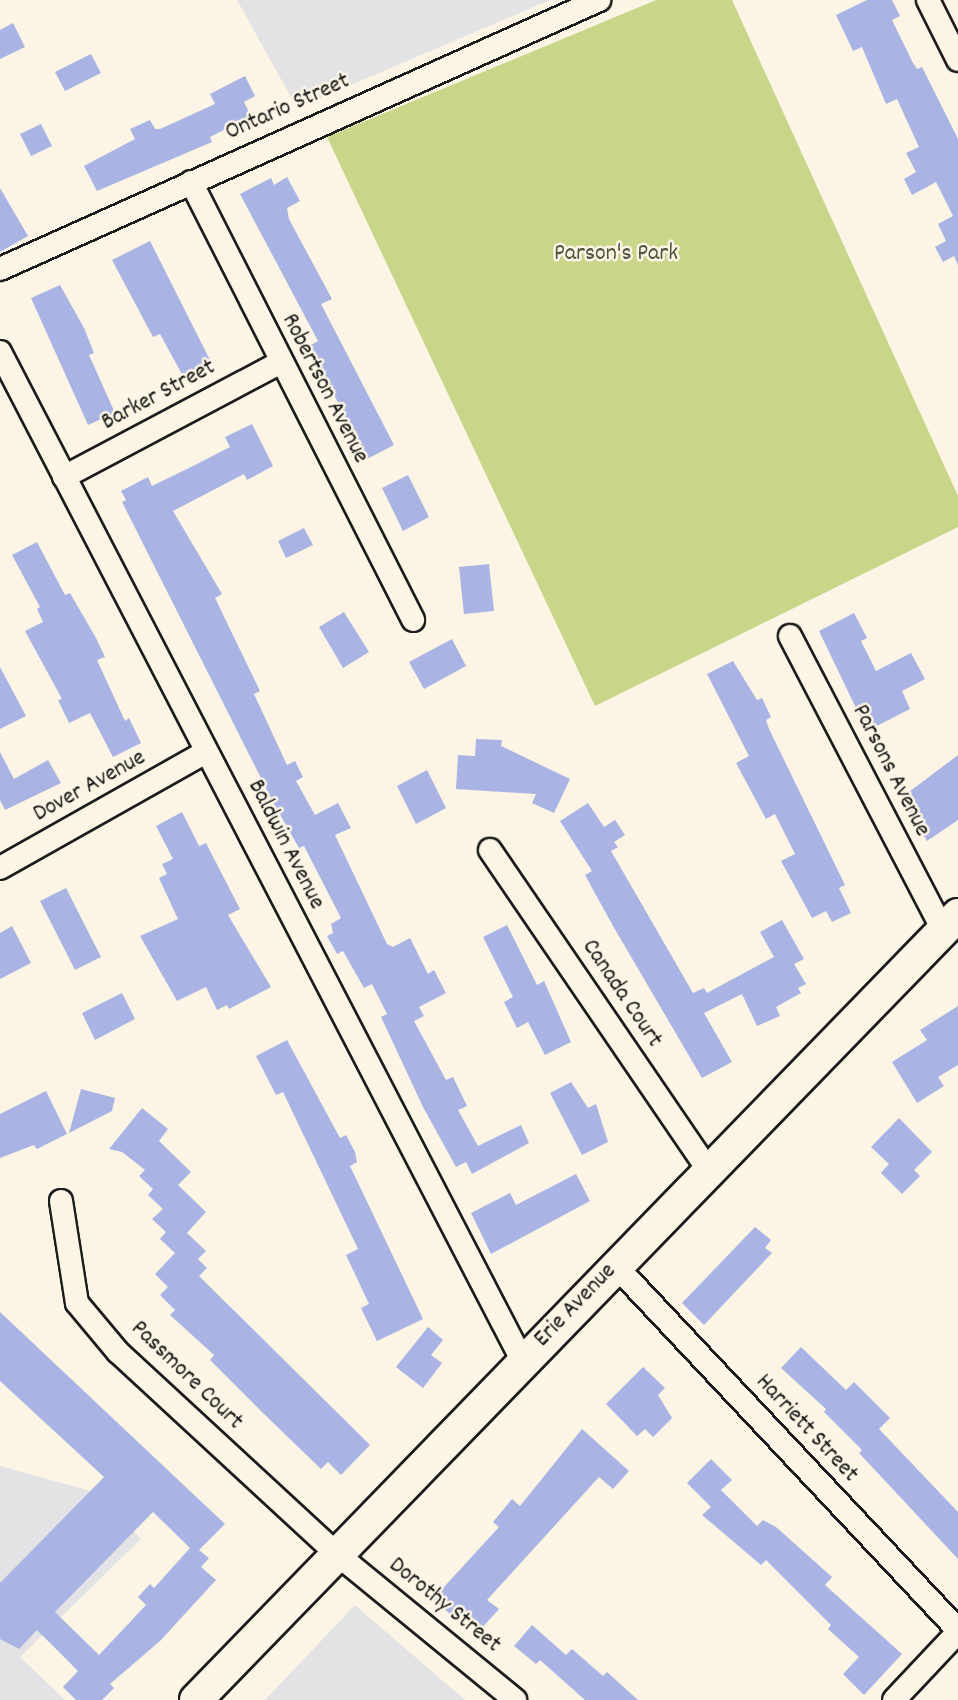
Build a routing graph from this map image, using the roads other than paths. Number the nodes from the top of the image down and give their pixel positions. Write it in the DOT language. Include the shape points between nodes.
graph roads {
  1 [pos="599,0"];
  2 [pos="928,0"];
  3 [pos="958,60"];
  4 [pos="191,182"];
  5 [pos="0,269"];
  6 [pos="0,352"];
  7 [pos="279,363"];
  8 [pos="64,477"];
  9 [pos="413,620"];
  10 [pos="790,636"];
  11 [pos="206,752"];
  12 [pos="490,850"];
  13 [pos="0,868"];
  14 [pos="950,923"];
  15 [pos="707,1168"];
  16 [pos="61,1201"];
  17 [pos="615,1265"];
  18 [pos="523,1362"];
  19 [pos="338,1555"];
  20 [pos="958,1631"];
  21 [pos="196,1700"];
  22 [pos="515,1700"];
  23 [pos="894,1700"];
  1 -- 4 [label="street, Ontario Street"];
  2 -- 3 [label="street"];
  4 -- 5 [label="street, Ontario Street"];
  4 -- 7 [label="street, Robertson Avenue"];
  6 -- 8 [label="street, Baldwin Avenue"];
  7 -- 8 [label="street, Barker Street"];
  7 -- 9 [label="street, Robertson Avenue"];
  8 -- 11 [label="street, Baldwin Avenue"];
  10 -- 14 [label="street, Parsons Avenue"];
  11 -- 13 [label="street, Dover Avenue"];
  11 -- 18 [label="street, Baldwin Avenue"];
  12 -- 15 [label="street, Canada Court"];
  14 -- 15 [label="main road, Erie Avenue"];
  15 -- 17 [label="main road, Erie Avenue"];
  16 -- 19 [label="street, Passmore Court" via="77,1303 118,1352"];
  17 -- 18 [label="main road, Erie Avenue"];
  17 -- 20 [label="street, Harriett Street"];
  18 -- 19 [label="main road, Erie Avenue"];
  19 -- 21 [label="main road, Erie Avenue"];
  19 -- 22 [label="street, Dorothy Street"];
  20 -- 23 [label="street"];
}
